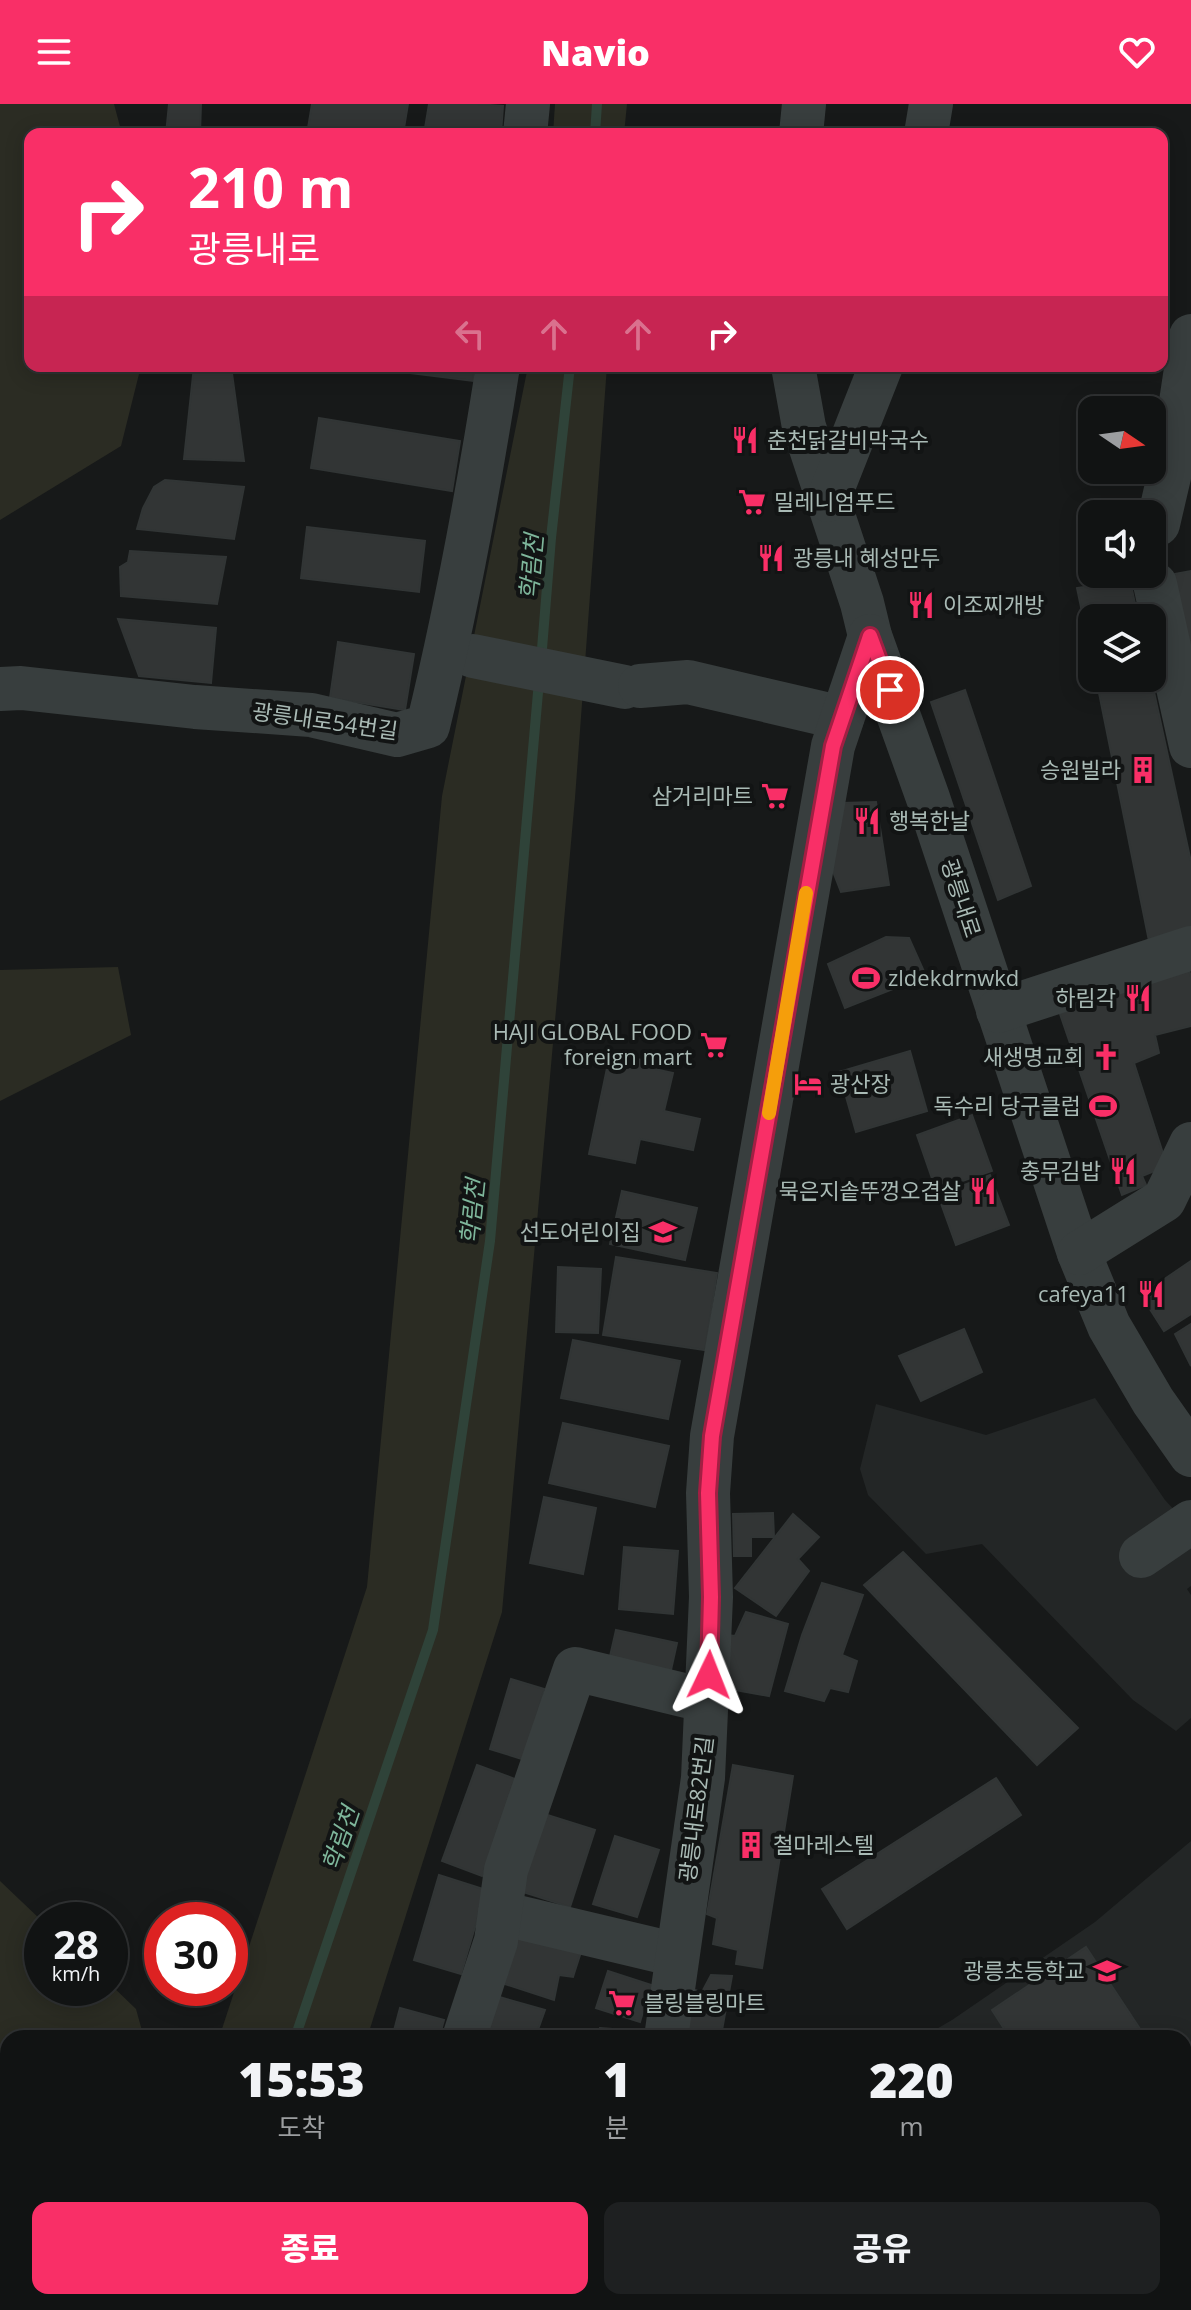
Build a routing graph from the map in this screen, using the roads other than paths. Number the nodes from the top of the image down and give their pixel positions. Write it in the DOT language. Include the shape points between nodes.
graph roads {
  1 [pos="528,104"];
  2 [pos="804,104"];
  3 [pos="931,104"];
  4 [pos="526,128"];
  5 [pos="802,128"];
  6 [pos="927,128"];
  7 [pos="1191,336"];
  8 [pos="497,372"];
  9 [pos="794,372"];
  10 [pos="879,372"];
  11 [pos="828,500"];
  12 [pos="1164,500"];
  13 [pos="1156,588"];
  14 [pos="870,636"];
  15 [pos="473,656"];
  16 [pos="0,689"];
  17 [pos="842,718"];
  18 [pos="1191,746"];
  19 [pos="1191,948"];
  20 [pos="998,1011"];
  21 [pos="1191,1144"];
  22 [pos="1079,1253"];
  23 [pos="1191,1455"];
  24 [pos="1191,1522"];
  25 [pos="1141,1556"];
  26 [pos="708,1701"];
  27 [pos="500,1913"];
  28 [pos="677,1955"];
  29 [pos="467,2030"];
  30 [pos="667,2030"];
  1 -- 4 [label="street"];
  2 -- 5 [label="street"];
  3 -- 6 [label="street"];
  7 -- 12 [label="street"];
  8 -- 16 [label="street, 광릉내로54번길" via="472,524 428,726 397,735 311,715"];
  9 -- 11 [label="street, 광릉내로" via="804,427"];
  10 -- 11 [label="street"];
  11 -- 14 [label="street, 광릉내로"];
  13 -- 18 [label="street"];
  14 -- 17 [label="street, 광릉내로82번길"];
  14 -- 20 [label="street, 광릉내로"];
  15 -- 17 [label="street" via="633,686 688,682"];
  17 -- 26 [label="street, 광릉내로82번길" via="814,849 712,1436"];
  19 -- 20 [label="street"];
  20 -- 22 [label="street, 광릉내로"];
  21 -- 22 [label="street" via="1164,1200"];
  22 -- 23 [label="street, 광릉내로" via="1109,1326"];
  24 -- 25 [label="street"];
  26 -- 27 [label="street" via="575,1669 506,1870"];
  26 -- 28 [label="street, 광릉내로82번길" via="703,1778"];
  27 -- 28 [label="street"];
  27 -- 29 [label="street"];
  28 -- 30 [label="street, 광릉내로82번길"];
}
